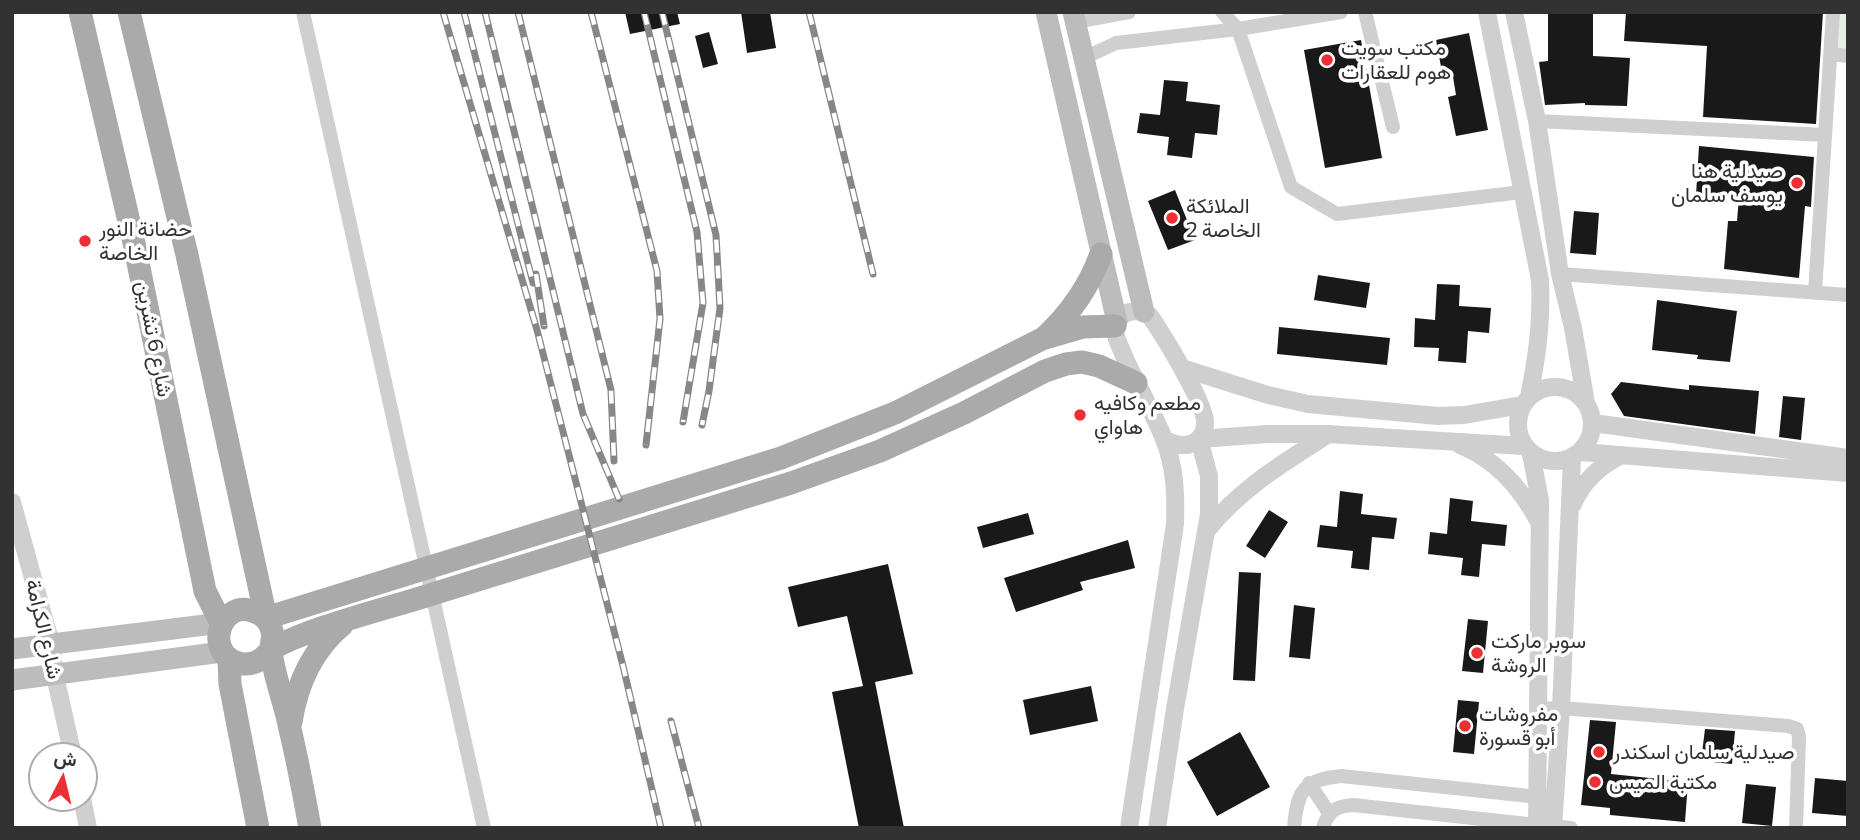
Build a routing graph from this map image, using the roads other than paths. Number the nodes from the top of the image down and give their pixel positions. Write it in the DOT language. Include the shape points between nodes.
graph roads {
  1 [pos="80,12"];
  2 [pos="129,12"];
  3 [pos="303,12"];
  4 [pos="1045,12"];
  5 [pos="1129,12"];
  6 [pos="1222,12"];
  7 [pos="1341,12"];
  8 [pos="1365,12"];
  9 [pos="1488,12"];
  10 [pos="1514,12"];
  11 [pos="1833,12"];
  12 [pos="1074,17"];
  13 [pos="1238,29"];
  14 [pos="1831,54"];
  15 [pos="1848,56"];
  16 [pos="1084,58"];
  17 [pos="1537,121"];
  18 [pos="1393,127"];
  19 [pos="1825,135"];
  20 [pos="1522,192"];
  21 [pos="1101,254"];
  22 [pos="1560,274"];
  23 [pos="1815,292"];
  24 [pos="1848,295"];
  25 [pos="1144,312"];
  26 [pos="1116,324"];
  27 [pos="1042,339"];
  28 [pos="1182,368"];
  29 [pos="1136,383"];
  30 [pos="1525,401"];
  31 [pos="1586,403"];
  32 [pos="1593,423"];
  33 [pos="1328,434"];
  34 [pos="1164,439"];
  35 [pos="1199,439"];
  36 [pos="1450,441"];
  37 [pos="1527,450"];
  38 [pos="1576,455"];
  39 [pos="1622,455"];
  40 [pos="1848,458"];
  41 [pos="1848,473"];
  42 [pos="12,502"];
  43 [pos="1570,514"];
  44 [pos="1540,525"];
  45 [pos="1205,533"];
  46 [pos="266,618"];
  47 [pos="350,618"];
  48 [pos="221,623"];
  49 [pos="51,644"];
  50 [pos="12,649"];
  51 [pos="271,649"];
  52 [pos="226,656"];
  53 [pos="55,676"];
  54 [pos="12,680"];
  55 [pos="1561,708"];
  56 [pos="1540,709"];
  57 [pos="290,729"];
  58 [pos="70,742"];
  59 [pos="1309,783"];
  60 [pos="1539,797"];
  61 [pos="1329,813"];
  62 [pos="1550,827"];
  63 [pos="258,828"];
  64 [pos="310,828"];
  65 [pos="484,828"];
  66 [pos="1129,828"];
  67 [pos="1157,828"];
  68 [pos="1294,828"];
  69 [pos="1323,828"];
  70 [pos="1796,828"];
  1 -- 48 [label="main road, شارع 6 تشرين" via="134,243 205,591"];
  2 -- 46 [label="main road"];
  3 -- 65 [label="street"];
  4 -- 21 [label="main road"];
  5 -- 12 [label="street"];
  6 -- 13 [label="street"];
  7 -- 13 [label="street"];
  8 -- 18 [label="street"];
  9 -- 20 [label="street"];
  10 -- 17 [label="street"];
  11 -- 14 [label="street"];
  12 -- 16 [label="main road"];
  13 -- 16 [label="street" via="1116,43"];
  13 -- 20 [label="street" via="1291,187 1337,214"];
  14 -- 15 [label="street"];
  14 -- 19 [label="street"];
  16 -- 25 [label="main road"];
  17 -- 19 [label="street"];
  17 -- 22 [label="street"];
  19 -- 23 [label="street"];
  20 -- 30 [label="street" via="1540,279 1542,313"];
  21 -- 26 [label="main road"];
  21 -- 27 [label="main road" via="1079,299"];
  22 -- 23 [label="street"];
  22 -- 31 [label="street"];
  23 -- 24 [label="street"];
  25 -- 26 [label="street" via="1124,314"];
  25 -- 28 [label="street"];
  26 -- 27 [label="main road" via="1083,327"];
  26 -- 29 [label="street" via="1118,342"];
  27 -- 46 [label="main road" via="895,413 781,458"];
  28 -- 30 [label="street" via="1308,404 1438,416 1465,415"];
  28 -- 35 [label="street" via="1203,413 1204,431"];
  29 -- 34 [label="street"];
  29 -- 47 [label="main road" via="1099,366 1066,364 880,451 791,483"];
  30 -- 31 [label="street" via="1548,387 1559,387"];
  30 -- 37 [label="street" via="1517,426"];
  31 -- 32 [label="street"];
  32 -- 38 [label="street" via="1587,443"];
  32 -- 40 [label="street"];
  33 -- 35 [label="street"];
  33 -- 36 [label="street"];
  33 -- 45 [label="street" via="1253,483"];
  34 -- 35 [label="street" via="1182,446"];
  34 -- 66 [label="street" via="1175,481 1175,524"];
  35 -- 45 [label="street" via="1211,495"];
  36 -- 37 [label="street"];
  36 -- 44 [label="street" via="1483,457 1504,474"];
  37 -- 38 [label="street" via="1551,462"];
  37 -- 44 [label="street" via="1540,500"];
  38 -- 39 [label="street"];
  38 -- 43 [label="street"];
  39 -- 41 [label="street"];
  39 -- 43 [label="street" via="1592,474 1578,492"];
  42 -- 49 [label="street, شارع الكرامة"];
  43 -- 55 [label="street"];
  44 -- 56 [label="street"];
  45 -- 67 [label="street"];
  46 -- 48 [label="main road" via="242,610"];
  46 -- 51 [label="main road" via="273,633"];
  47 -- 51 [label="main road"];
  47 -- 57 [label="main road" via="327,639 309,665"];
  48 -- 49 [label="main road"];
  48 -- 52 [label="main road" via="218,638"];
  49 -- 50 [label="main road"];
  49 -- 53 [label="street, شارع الكرامة"];
  51 -- 52 [label="main road" via="252,664 236,663"];
  51 -- 57 [label="main road"];
  52 -- 53 [label="main road"];
  52 -- 63 [label="main road"];
  53 -- 54 [label="main road"];
  53 -- 58 [label="street, شارع الكرامة"];
  55 -- 56 [label="street"];
  55 -- 62 [label="street"];
  55 -- 70 [label="street" via="1797,729"];
  56 -- 60 [label="street"];
  57 -- 64 [label="main road"];
  59 -- 60 [label="street" via="1341,776"];
  59 -- 61 [label="street"];
  59 -- 68 [label="street" via="1299,796"];
  60 -- 62 [label="street"];
  61 -- 62 [label="street" via="1353,805"];
  61 -- 69 [label="street"];
}
